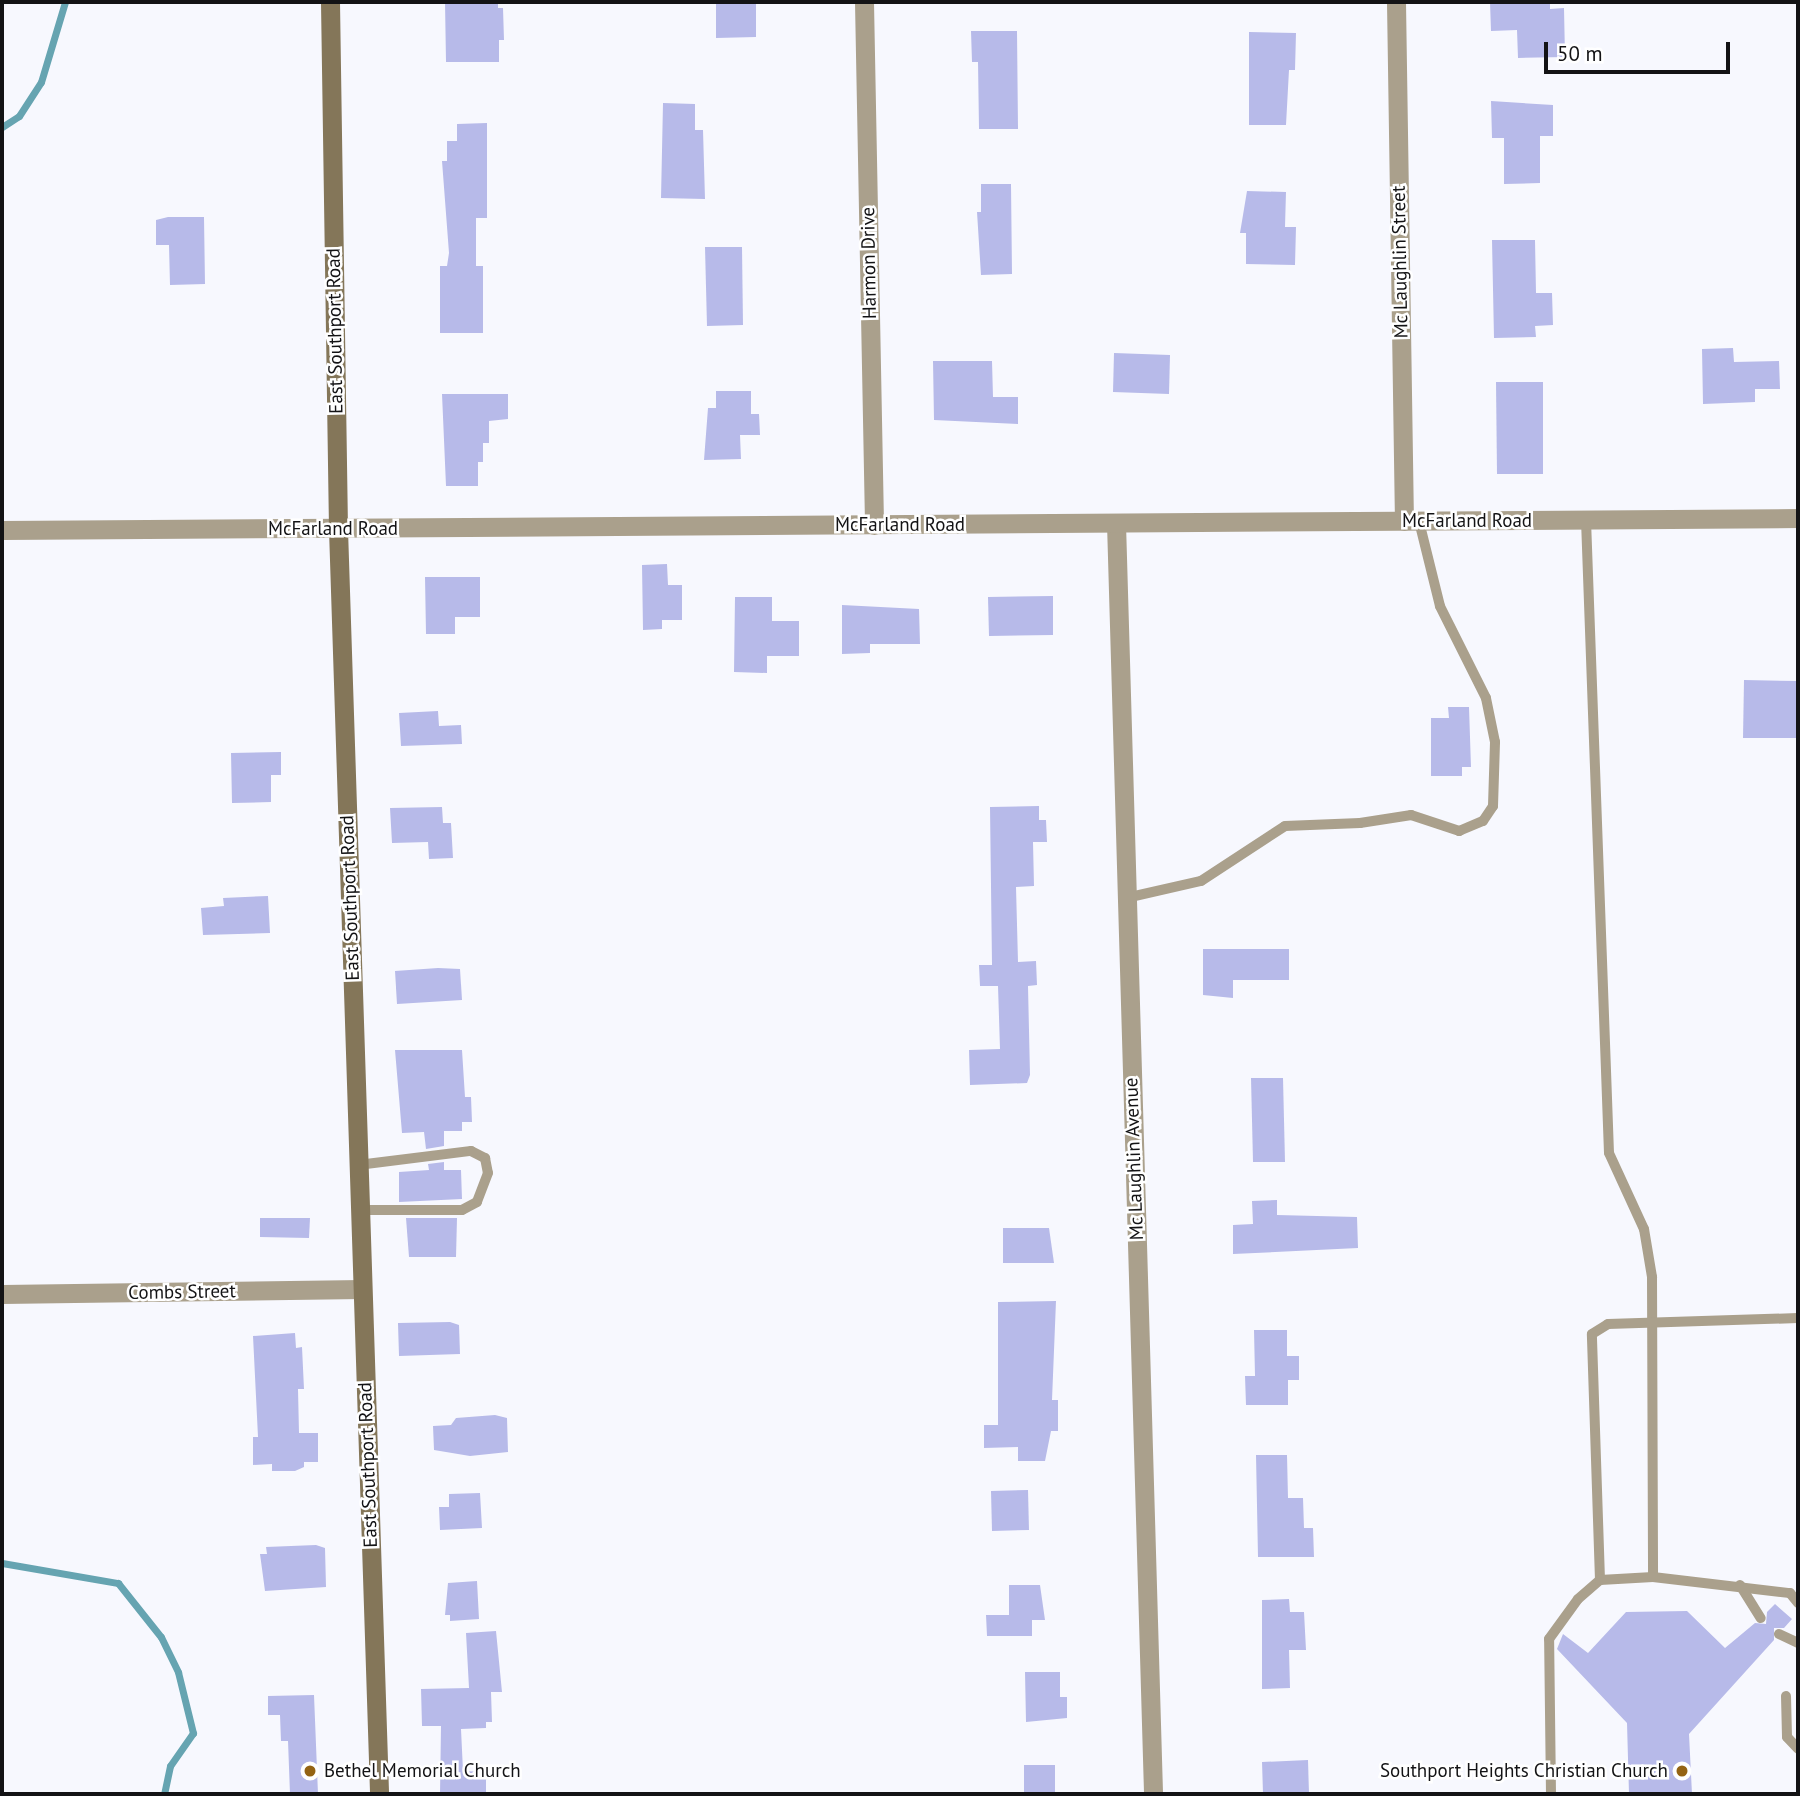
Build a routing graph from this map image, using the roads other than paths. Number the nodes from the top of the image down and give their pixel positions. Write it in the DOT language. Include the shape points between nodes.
graph roads {
  1 [pos="330,2"];
  2 [pos="863,2"];
  3 [pos="1396,2"];
  4 [pos="1798,518"];
  5 [pos="1586,520"];
  6 [pos="1411,521"];
  7 [pos="1116,523"];
  8 [pos="874,525"];
  9 [pos="338,529"];
  10 [pos="2,530"];
  11 [pos="1126,898"];
  12 [pos="358,1165"];
  13 [pos="360,1210"];
  14 [pos="362,1289"];
  15 [pos="2,1294"];
  16 [pos="1798,1318"];
  17 [pos="1653,1322"];
  18 [pos="1653,1577"];
  19 [pos="1600,1580"];
  20 [pos="1740,1585"];
  21 [pos="1798,1603"];
  22 [pos="1760,1618"];
  23 [pos="1779,1634"];
  24 [pos="1798,1643"];
  25 [pos="1786,1696"];
  26 [pos="1798,1749"];
  27 [pos="379,1794"];
  28 [pos="1153,1794"];
  29 [pos="1551,1794"];
  1 -- 9 [label="main road, East Southport Road"];
  2 -- 8 [label="street, Harmon Drive"];
  3 -- 6 [label="street, Mc Laughlin Street"];
  4 -- 5 [label="street, McFarland Road"];
  5 -- 6 [label="street, McFarland Road"];
  5 -- 17 [label="lane" via="1609,1153 1644,1229"];
  6 -- 7 [label="street, McFarland Road"];
  6 -- 11 [label="lane" via="1440,606 1486,698 1493,731 1493,806 1483,821 1460,831 1410,816 1285,826 1201,881"];
  7 -- 8 [label="street, McFarland Road"];
  7 -- 11 [label="street, Mc Laughlin Avenue"];
  8 -- 9 [label="street, McFarland Road"];
  9 -- 10 [label="street, McFarland Road"];
  9 -- 12 [label="main road, East Southport Road"];
  11 -- 28 [label="street, Mc Laughlin Avenue"];
  12 -- 13 [label="main road, East Southport Road"];
  12 -- 13 [label="lane" via="471,1152 485,1158 488,1173 477,1202 461,1210"];
  13 -- 14 [label="main road, East Southport Road"];
  14 -- 15 [label="street, Combs Street"];
  14 -- 27 [label="main road, East Southport Road"];
  16 -- 17 [label="lane"];
  17 -- 18 [label="lane"];
  17 -- 19 [label="lane" via="1598,1327 1589,1345"];
  18 -- 19 [label="lane"];
  18 -- 20 [label="lane"];
  19 -- 29 [label="lane" via="1578,1600 1549,1639"];
  20 -- 21 [label="lane" via="1790,1593"];
  20 -- 22 [label="lane"];
  23 -- 24 [label="lane"];
  25 -- 26 [label="lane" via="1787,1737"];
}
